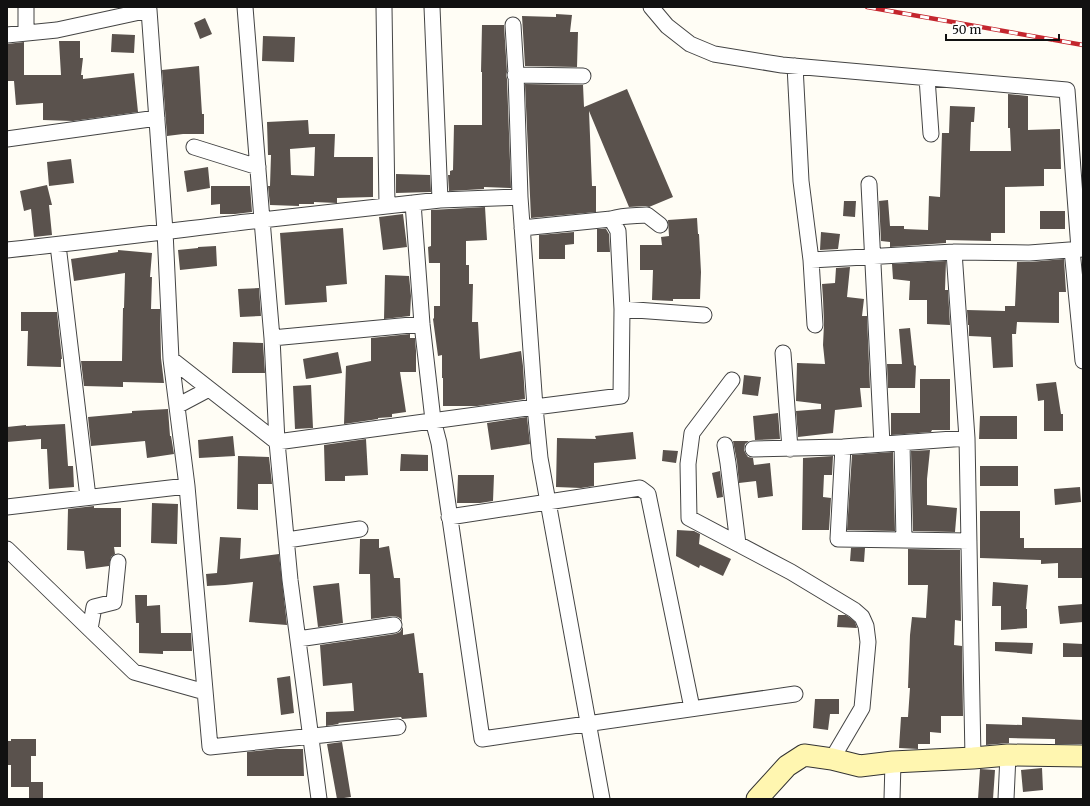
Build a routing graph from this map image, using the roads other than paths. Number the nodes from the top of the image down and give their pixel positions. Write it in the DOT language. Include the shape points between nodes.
graph roads {
  1 [pos="26,7"];
  2 [pos="245,7"];
  3 [pos="384,7"];
  4 [pos="432,7"];
  5 [pos="651,7"];
  6 [pos="513,25"];
  7 [pos="26,33"];
  8 [pos="7,35"];
  9 [pos="795,66"];
  10 [pos="516,75"];
  11 [pos="583,76"];
  12 [pos="927,78"];
  13 [pos="157,118"];
  14 [pos="931,134"];
  15 [pos="7,139"];
  16 [pos="194,147"];
  17 [pos="258,167"];
  18 [pos="869,184"];
  19 [pos="520,197"];
  20 [pos="440,200"];
  21 [pos="413,203"];
  22 [pos="387,206"];
  23 [pos="611,219"];
  24 [pos="262,220"];
  25 [pos="660,225"];
  26 [pos="522,228"];
  27 [pos="165,231"];
  28 [pos="58,245"];
  29 [pos="7,250"];
  30 [pos="1078,250"];
  31 [pos="954,252"];
  32 [pos="874,256"];
  33 [pos="811,260"];
  34 [pos="622,310"];
  35 [pos="704,315"];
  36 [pos="422,324"];
  37 [pos="815,325"];
  38 [pos="272,338"];
  39 [pos="783,353"];
  40 [pos="171,359"];
  41 [pos="1083,360"];
  42 [pos="732,380"];
  43 [pos="209,389"];
  44 [pos="177,406"];
  45 [pos="535,407"];
  46 [pos="433,420"];
  47 [pos="967,438"];
  48 [pos="277,442"];
  49 [pos="902,443"];
  50 [pos="882,444"];
  51 [pos="724,445"];
  52 [pos="842,447"];
  53 [pos="753,449"];
  54 [pos="790,449"];
  55 [pos="187,486"];
  56 [pos="88,498"];
  57 [pos="548,502"];
  58 [pos="7,507"];
  59 [pos="449,517"];
  60 [pos="360,529"];
  61 [pos="286,540"];
  62 [pos="904,540"];
  63 [pos="969,541"];
  64 [pos="738,544"];
  65 [pos="7,549"];
  66 [pos="118,562"];
  67 [pos="394,625"];
  68 [pos="90,629"];
  69 [pos="298,640"];
  70 [pos="205,692"];
  71 [pos="794,694"];
  72 [pos="692,708"];
  73 [pos="588,723"];
  74 [pos="398,727"];
  75 [pos="311,737"];
  76 [pos="1008,755"];
  77 [pos="1083,756"];
  78 [pos="973,758"];
  79 [pos="832,759"];
  80 [pos="893,762"];
  81 [pos="319,799"];
  82 [pos="602,799"];
  83 [pos="757,799"];
  84 [pos="892,799"];
  85 [pos="1006,799"];
  1 -- 7 [label="street"];
  2 -- 17 [label="street"];
  3 -- 22 [label="street"];
  4 -- 20 [label="street"];
  5 -- 9 [label="street" via="667,26 690,44 714,54"];
  6 -- 10 [label="street"];
  7 -- 8 [label="street"];
  7 -- 13 [label="street" via="57,30 149,10"];
  9 -- 12 [label="street"];
  9 -- 33 [label="street" via="801,181"];
  10 -- 11 [label="street"];
  10 -- 19 [label="street"];
  12 -- 14 [label="street"];
  12 -- 30 [label="street" via="1067,90"];
  13 -- 15 [label="street"];
  13 -- 27 [label="street"];
  16 -- 17 [label="street"];
  17 -- 24 [label="street"];
  18 -- 32 [label="street"];
  19 -- 20 [label="street"];
  19 -- 26 [label="street"];
  20 -- 21 [label="street"];
  21 -- 22 [label="street"];
  21 -- 36 [label="street"];
  22 -- 24 [label="street"];
  23 -- 25 [label="street" via="647,215"];
  23 -- 26 [label="street"];
  23 -- 34 [label="street" via="618,231"];
  24 -- 27 [label="street"];
  24 -- 38 [label="street"];
  26 -- 45 [label="street"];
  27 -- 28 [label="street"];
  27 -- 40 [label="street"];
  28 -- 29 [label="street"];
  28 -- 56 [label="street"];
  30 -- 31 [label="street" via="1029,253"];
  30 -- 41 [label="street"];
  31 -- 32 [label="street"];
  31 -- 47 [label="street"];
  32 -- 33 [label="street"];
  32 -- 50 [label="street"];
  33 -- 37 [label="street"];
  34 -- 35 [label="street"];
  34 -- 45 [label="street" via="621,396"];
  36 -- 38 [label="street"];
  36 -- 46 [label="street"];
  38 -- 48 [label="street"];
  39 -- 54 [label="street"];
  40 -- 43 [label="street"];
  40 -- 44 [label="street"];
  42 -- 64 [label="street" via="692,432 688,464 689,518"];
  43 -- 44 [label="street"];
  43 -- 48 [label="street"];
  44 -- 55 [label="street"];
  45 -- 46 [label="street"];
  45 -- 57 [label="street"];
  46 -- 48 [label="street"];
  46 -- 59 [label="street" via="439,443"];
  47 -- 49 [label="street"];
  47 -- 63 [label="street"];
  48 -- 61 [label="street"];
  49 -- 50 [label="street"];
  49 -- 62 [label="street"];
  50 -- 52 [label="street"];
  51 -- 64 [label="street"];
  52 -- 54 [label="street"];
  52 -- 62 [label="street" via="838,538"];
  53 -- 54 [label="street"];
  55 -- 56 [label="street"];
  55 -- 70 [label="street"];
  56 -- 58 [label="street"];
  57 -- 59 [label="street"];
  57 -- 72 [label="street" via="640,488 648,494"];
  57 -- 73 [label="street"];
  59 -- 73 [label="street" via="482,738"];
  60 -- 61 [label="street"];
  61 -- 69 [label="street"];
  62 -- 63 [label="street"];
  63 -- 78 [label="street"];
  64 -- 79 [label="street" via="854,610 862,617 866,626 868,642 862,708"];
  65 -- 68 [label="street"];
  66 -- 68 [label="street" via="114,602 94,607"];
  67 -- 69 [label="street"];
  68 -- 70 [label="street" via="134,672"];
  69 -- 75 [label="street"];
  70 -- 75 [label="street" via="210,747"];
  71 -- 72 [label="street"];
  72 -- 73 [label="street"];
  73 -- 82 [label="street"];
  74 -- 75 [label="street"];
  75 -- 81 [label="street"];
  76 -- 77 [label="street"];
  76 -- 78 [label="street"];
  76 -- 85 [label="street"];
  78 -- 80 [label="street"];
  79 -- 80 [label="street" via="860,766"];
  79 -- 83 [label="street" via="804,755 787,766"];
  80 -- 84 [label="street"];
}
